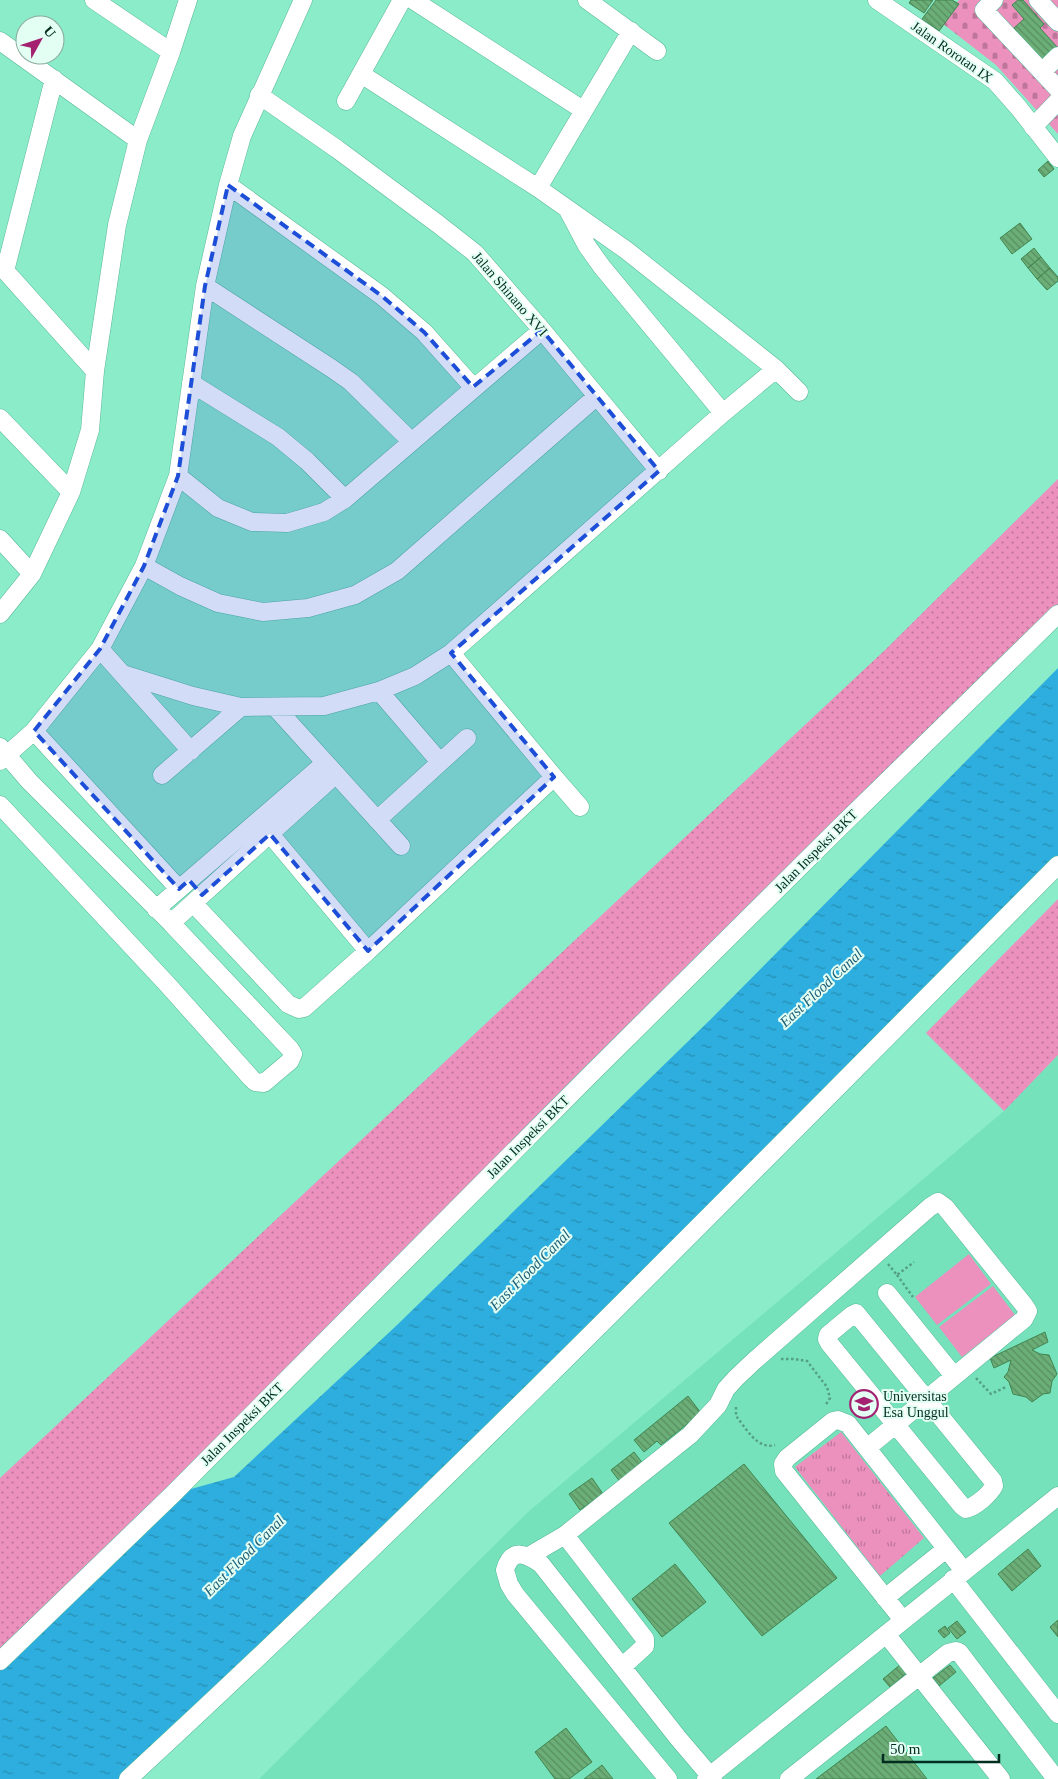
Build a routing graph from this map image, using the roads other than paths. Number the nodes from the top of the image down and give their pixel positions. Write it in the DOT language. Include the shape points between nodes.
graph roads {
  1 [pos="94,0"];
  2 [pos="188,0"];
  3 [pos="303,0"];
  4 [pos="402,0"];
  5 [pos="413,0"];
  6 [pos="587,0"];
  7 [pos="877,0"];
  8 [pos="994,0"];
  9 [pos="1038,0"];
  10 [pos="896,5"];
  11 [pos="1058,22"];
  12 [pos="631,31"];
  13 [pos="0,41"];
  14 [pos="657,51"];
  15 [pos="171,52"];
  16 [pos="1058,56"];
  17 [pos="1042,72"];
  18 [pos="361,74"];
  19 [pos="54,79"];
  20 [pos="1058,89"];
  21 [pos="259,95"];
  22 [pos="346,101"];
  23 [pos="1058,101"];
  24 [pos="583,110"];
  25 [pos="1033,127"];
  26 [pos="138,140"];
  27 [pos="1058,158"];
  28 [pos="228,185"];
  29 [pos="538,188"];
  30 [pos="568,209"];
  31 [pos="2,268"];
  32 [pos="205,286"];
  33 [pos="542,330"];
  34 [pos="776,369"];
  35 [pos="95,371"];
  36 [pos="191,383"];
  37 [pos="473,387"];
  38 [pos="799,392"];
  39 [pos="597,396"];
  40 [pos="723,413"];
  41 [pos="0,418"];
  42 [pos="411,440"];
  43 [pos="659,471"];
  44 [pos="178,476"];
  45 [pos="71,492"];
  46 [pos="345,498"];
  47 [pos="0,539"];
  48 [pos="144,566"];
  49 [pos="32,574"];
  50 [pos="0,614"];
  51 [pos="1058,614"];
  52 [pos="100,649"];
  53 [pos="451,653"];
  54 [pos="123,674"];
  55 [pos="379,691"];
  56 [pos="241,707"];
  57 [pos="276,707"];
  58 [pos="34,731"];
  59 [pos="467,738"];
  60 [pos="191,751"];
  61 [pos="2,754"];
  62 [pos="440,762"];
  63 [pos="331,769"];
  64 [pos="162,775"];
  65 [pos="554,777"];
  66 [pos="0,805"];
  67 [pos="580,806"];
  68 [pos="377,820"];
  69 [pos="270,834"];
  70 [pos="401,846"];
  71 [pos="1058,865"];
  72 [pos="184,885"];
  73 [pos="198,899"];
  74 [pos="156,909"];
  75 [pos="171,924"];
  76 [pos="368,951"];
  77 [pos="887,1293"];
  78 [pos="960,1371"];
  79 [pos="926,1400"];
  80 [pos="895,1426"];
  81 [pos="868,1448"];
  82 [pos="1058,1496"];
  83 [pos="564,1536"];
  84 [pos="943,1545"];
  85 [pos="529,1556"];
  86 [pos="958,1575"];
  87 [pos="882,1594"];
  88 [pos="903,1620"];
  89 [pos="886,1634"];
  90 [pos="0,1660"];
  91 [pos="622,1667"];
  92 [pos="920,1676"];
  93 [pos="1058,1714"];
  94 [pos="710,1778"];
  95 [pos="128,1779"];
  96 [pos="668,1779"];
  97 [pos="789,1779"];
  98 [pos="1001,1779"];
  99 [pos="1056,1779"];
  1 -- 15 [label="street"];
  2 -- 15 [label="street"];
  3 -- 21 [label="street"];
  4 -- 18 [label="street"];
  5 -- 24 [label="street"];
  6 -- 12 [label="street"];
  7 -- 10 [label="street, Jalan Rorotan IX"];
  8 -- 17 [label="street" via="984,10"];
  9 -- 11 [label="street"];
  10 -- 25 [label="street, Jalan Rorotan IX" via="995,81"];
  12 -- 14 [label="street"];
  12 -- 24 [label="street"];
  13 -- 19 [label="street"];
  15 -- 26 [label="street"];
  16 -- 17 [label="street"];
  17 -- 20 [label="street"];
  18 -- 22 [label="street"];
  18 -- 29 [label="street"];
  19 -- 26 [label="street"];
  19 -- 31 [label="street"];
  21 -- 28 [label="street" via="242,136"];
  21 -- 33 [label="street, Jalan Shinano XVI" via="475,253"];
  23 -- 25 [label="street"];
  24 -- 29 [label="street"];
  25 -- 27 [label="street, Jalan Rorotan IX"];
  26 -- 35 [label="street" via="117,224"];
  28 -- 32 [label="street"];
  28 -- 37 [label="street" via="382,296 424,332"];
  29 -- 30 [label="street"];
  30 -- 34 [label="street" via="626,250"];
  30 -- 40 [label="street" via="602,267"];
  31 -- 35 [label="street"];
  32 -- 36 [label="street"];
  32 -- 42 [label="street" via="351,382"];
  33 -- 37 [label="street"];
  33 -- 39 [label="street, Jalan Shinano XVI"];
  34 -- 38 [label="street"];
  34 -- 40 [label="street"];
  35 -- 45 [label="street" via="90,430"];
  36 -- 44 [label="street"];
  36 -- 46 [label="street" via="278,437"];
  37 -- 42 [label="street"];
  39 -- 43 [label="street, Jalan Shinano XVI"];
  39 -- 48 [label="street" via="397,571 355,595 308,608 263,612 218,603"];
  40 -- 43 [label="street"];
  41 -- 45 [label="street"];
  42 -- 46 [label="street"];
  43 -- 53 [label="street"];
  44 -- 46 [label="street" via="218,508 252,522 287,523 324,512"];
  44 -- 48 [label="street"];
  45 -- 49 [label="street"];
  47 -- 49 [label="street"];
  48 -- 52 [label="street"];
  49 -- 50 [label="street"];
  51 -- 90 [label="street, Jalan Inspeksi BKT" via="603,1062 180,1486"];
  52 -- 54 [label="street"];
  52 -- 58 [label="street"];
  53 -- 55 [label="street" via="415,676"];
  53 -- 65 [label="street"];
  54 -- 56 [label="street" via="192,696"];
  54 -- 60 [label="street"];
  55 -- 57 [label="street" via="324,706"];
  55 -- 62 [label="street"];
  56 -- 57 [label="street"];
  56 -- 60 [label="street"];
  57 -- 63 [label="street"];
  58 -- 61 [label="street"];
  58 -- 72 [label="street"];
  59 -- 62 [label="street"];
  60 -- 64 [label="street"];
  61 -- 74 [label="street"];
  62 -- 68 [label="street"];
  63 -- 68 [label="street"];
  63 -- 69 [label="street"];
  63 -- 72 [label="street"];
  65 -- 67 [label="street"];
  65 -- 76 [label="street"];
  66 -- 75 [label="street" via="251,1078 260,1083 268,1081 290,1061 292,1051"];
  68 -- 70 [label="street"];
  69 -- 73 [label="street"];
  69 -- 76 [label="street"];
  71 -- 95 [label="street" via="378,1544"];
  72 -- 73 [label="street"];
  72 -- 74 [label="street"];
  73 -- 75 [label="street"];
  73 -- 76 [label="street" via="288,1004 299,1009 309,1004"];
  74 -- 75 [label="street"];
  77 -- 78 [label="street"];
  78 -- 79 [label="street"];
  78 -- 83 [label="street" via="1024,1319 1028,1311 938,1202 754,1361 726,1389 718,1405 690,1435"];
  79 -- 80 [label="street"];
  79 -- 80 [label="street" via="993,1481 991,1490 971,1508 962,1506"];
  79 -- 80 [label="street" via="856,1313 828,1335 827,1339"];
  80 -- 81 [label="street"];
  81 -- 84 [label="street"];
  81 -- 87 [label="street" via="848,1424 838,1420 783,1464 784,1471"];
  82 -- 86 [label="street"];
  83 -- 85 [label="street"];
  83 -- 91 [label="street" via="645,1639 645,1646"];
  84 -- 86 [label="street"];
  84 -- 87 [label="street"];
  85 -- 91 [label="street" via="541,1564"];
  85 -- 96 [label="street" via="515,1556 506,1565 506,1575 515,1594"];
  86 -- 88 [label="street"];
  86 -- 93 [label="street"];
  87 -- 88 [label="street"];
  88 -- 89 [label="street"];
  89 -- 92 [label="street"];
  89 -- 94 [label="street"];
  91 -- 94 [label="street"];
  92 -- 97 [label="street"];
  92 -- 98 [label="street"];
  92 -- 99 [label="street" via="948,1653 959,1652"];
}
